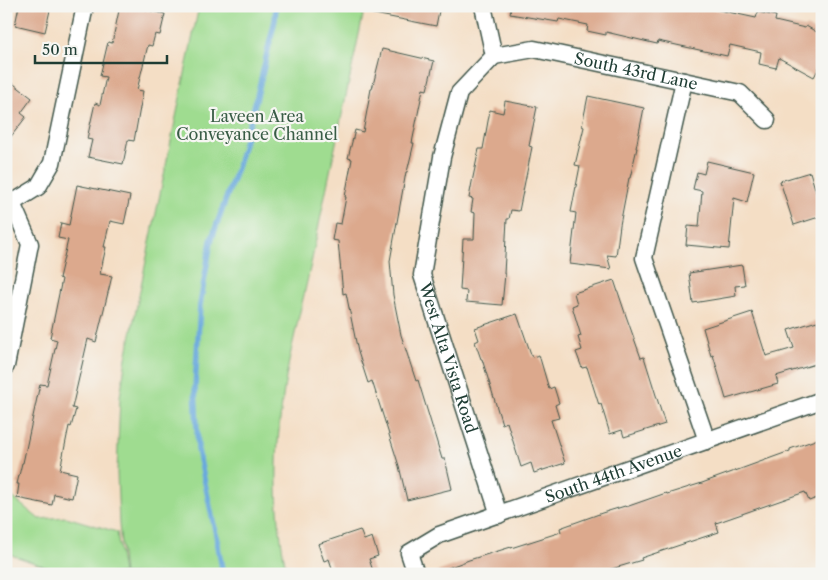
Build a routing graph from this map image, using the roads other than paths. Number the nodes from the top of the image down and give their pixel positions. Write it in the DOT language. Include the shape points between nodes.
graph roads {
  1 [pos="85,6"];
  2 [pos="482,6"];
  3 [pos="494,56"];
  4 [pos="684,81"];
  5 [pos="768,120"];
  6 [pos="9,200"];
  7 [pos="6,366"];
  8 [pos="822,400"];
  9 [pos="707,441"];
  10 [pos="498,514"];
  11 [pos="416,574"];
  1 -- 6 [label="street" via="52,163 38,187"];
  2 -- 3 [label="street"];
  3 -- 4 [label="street, South 43rd Lane" via="534,50"];
  3 -- 10 [label="street, West Alta Vista Road" via="459,93 442,157 422,275"];
  4 -- 5 [label="street, South 43rd Lane" via="740,93"];
  4 -- 9 [label="street" via="644,258"];
  6 -- 7 [label="street" via="30,244"];
  8 -- 9 [label="street, South 44th Avenue"];
  9 -- 10 [label="street, South 44th Avenue"];
  10 -- 11 [label="street, South 44th Avenue" via="439,535 409,553"];
}
